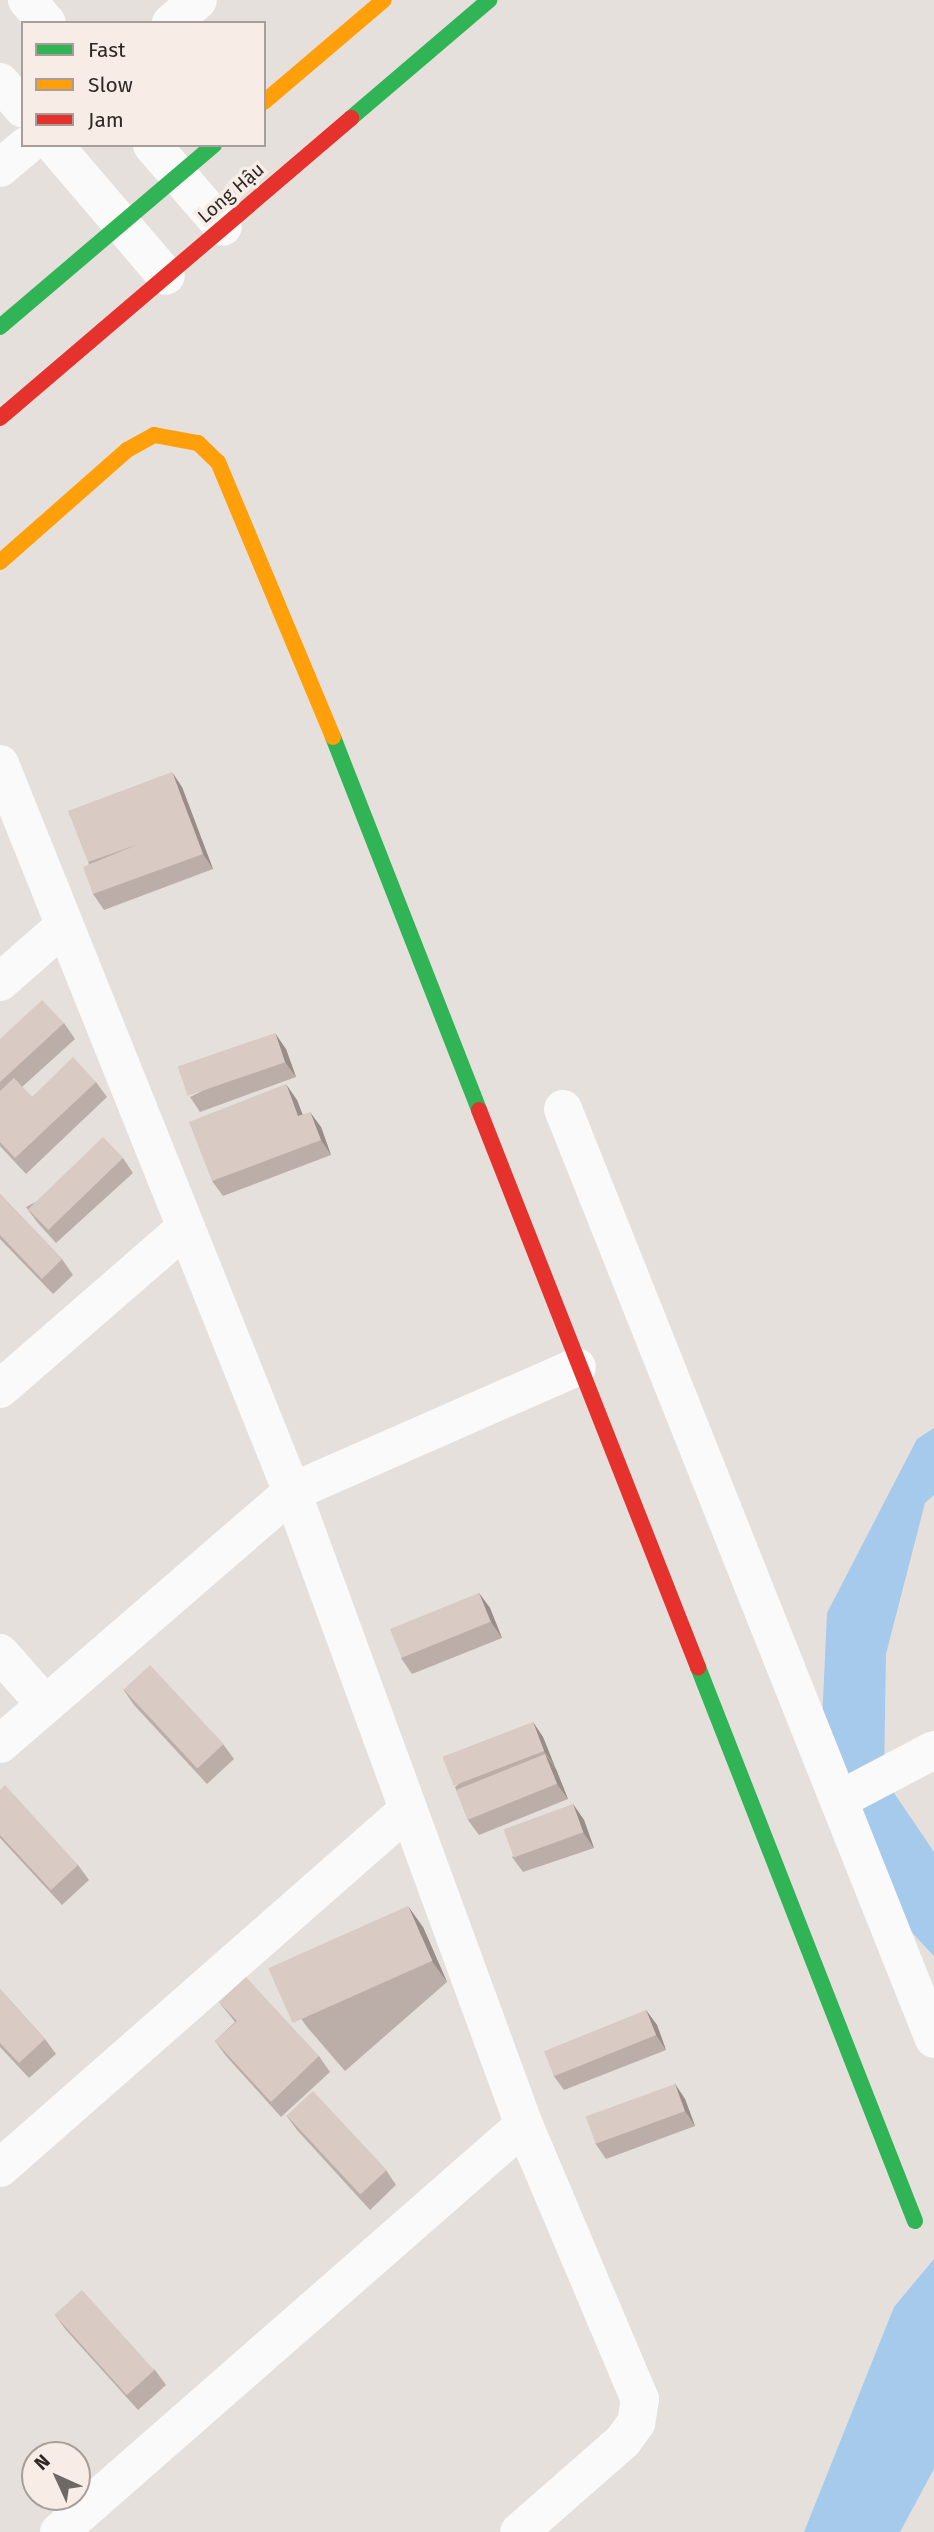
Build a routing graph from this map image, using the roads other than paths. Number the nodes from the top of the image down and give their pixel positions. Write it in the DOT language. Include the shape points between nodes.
graph roads {
  1 [pos="27,0"];
  2 [pos="198,0"];
  3 [pos="384,0"];
  4 [pos="489,0"];
  5 [pos="45,21"];
  6 [pos="173,21"];
  7 [pos="0,82"];
  8 [pos="266,100"];
  9 [pos="21,106"];
  10 [pos="25,147"];
  11 [pos="56,147"];
  12 [pos="154,147"];
  13 [pos="212,147"];
  14 [pos="0,168"];
  15 [pos="178,176"];
  16 [pos="121,224"];
  17 [pos="223,228"];
  18 [pos="166,276"];
  19 [pos="0,327"];
  20 [pos="0,418"];
  21 [pos="0,562"];
  22 [pos="0,764"];
  23 [pos="64,926"];
  24 [pos="0,982"];
  25 [pos="563,1110"];
  26 [pos="182,1231"];
  27 [pos="578,1367"];
  28 [pos="0,1389"];
  29 [pos="292,1492"];
  30 [pos="0,1653"];
  31 [pos="45,1704"];
  32 [pos="0,1744"];
  33 [pos="934,1750"];
  34 [pos="839,1800"];
  35 [pos="408,1810"];
  36 [pos="934,2039"];
  37 [pos="524,2125"];
  38 [pos="0,2168"];
  39 [pos="915,2221"];
  40 [pos="59,2532"];
  41 [pos="519,2532"];
  1 -- 5 [label="street"];
  2 -- 6 [label="street"];
  3 -- 8 [label="street"];
  4 -- 17 [label="street, Long Hậu"];
  7 -- 9 [label="street"];
  10 -- 14 [label="street"];
  11 -- 16 [label="street"];
  12 -- 15 [label="street"];
  13 -- 15 [label="street"];
  15 -- 16 [label="street"];
  15 -- 17 [label="street"];
  16 -- 18 [label="street"];
  16 -- 19 [label="street"];
  17 -- 18 [label="street, Long Hậu"];
  18 -- 20 [label="street, Long Hậu"];
  21 -- 27 [label="street" via="127,450 154,435 198,443 218,462 314,688"];
  22 -- 23 [label="street"];
  23 -- 24 [label="street"];
  23 -- 26 [label="street"];
  25 -- 34 [label="street"];
  26 -- 28 [label="street"];
  26 -- 29 [label="street"];
  27 -- 29 [label="street"];
  27 -- 39 [label="street"];
  29 -- 31 [label="street"];
  29 -- 35 [label="street"];
  30 -- 31 [label="street"];
  31 -- 32 [label="street"];
  33 -- 34 [label="street"];
  34 -- 36 [label="street"];
  35 -- 37 [label="street"];
  35 -- 38 [label="street"];
  37 -- 40 [label="street"];
  37 -- 41 [label="street" via="640,2399 636,2423 623,2441"];
}
